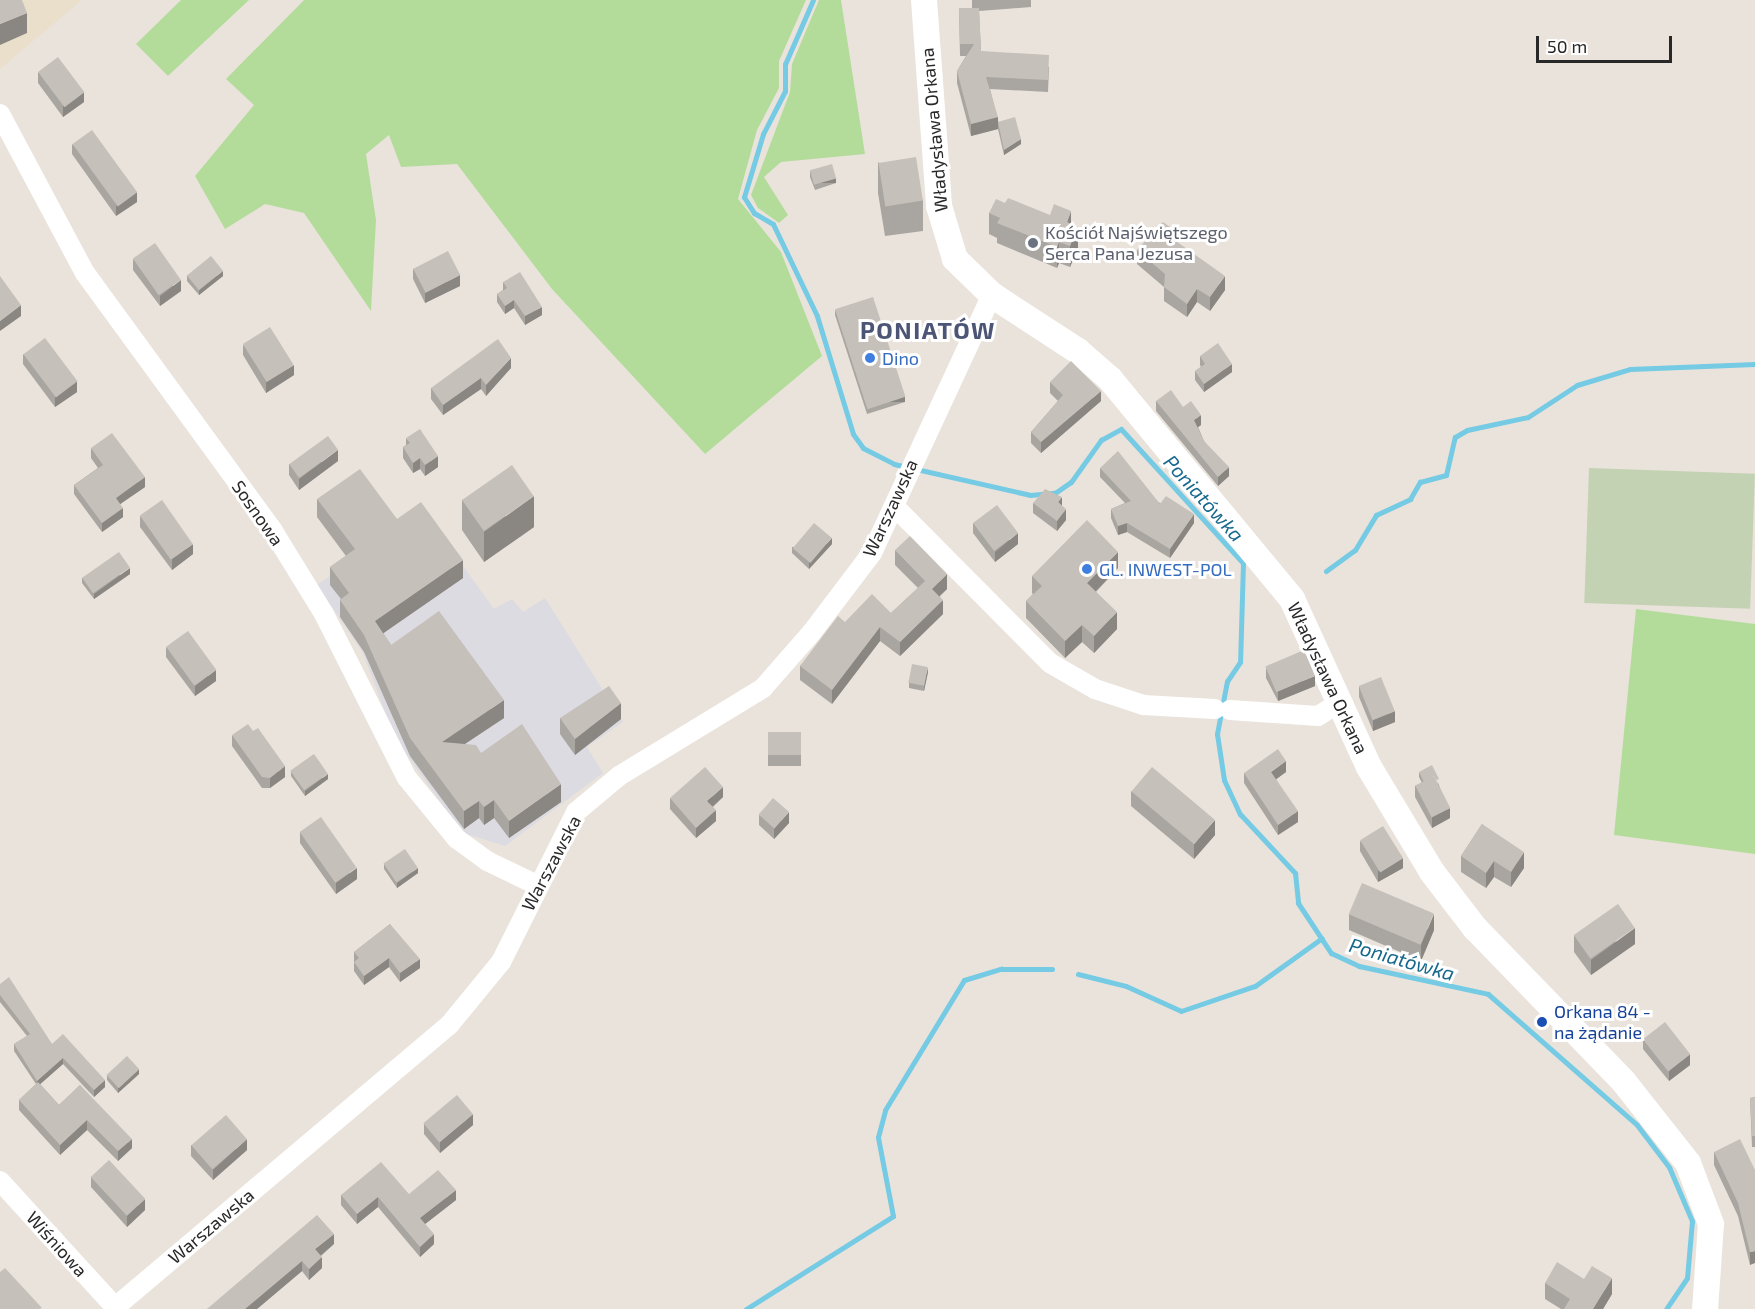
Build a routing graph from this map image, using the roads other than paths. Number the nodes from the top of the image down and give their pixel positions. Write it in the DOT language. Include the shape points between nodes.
graph roads {
  1 [pos="924,0"];
  2 [pos="0,114"];
  3 [pos="992,295"];
  4 [pos="894,506"];
  5 [pos="1337,704"];
  6 [pos="537,885"];
  7 [pos="0,1181"];
  8 [pos="114,1308"];
  9 [pos="1705,1309"];
  1 -- 3 [label="street, Władysława Orkana" via="944,231 955,259"];
  2 -- 6 [label="street, Sosnowa" via="84,273 273,531 324,614 407,778 457,839 487,861"];
  3 -- 4 [label="street, Warszawska"];
  3 -- 5 [label="street, Władysława Orkana" via="1078,351 1110,379 1188,480 1262,556 1292,599"];
  4 -- 5 [label="street" via="1050,663 1095,688 1143,705 1318,716"];
  4 -- 6 [label="street, Warszawska" via="872,553 763,688 619,776 576,812"];
  5 -- 9 [label="street, Władysława Orkana" via="1403,825 1475,928 1624,1082 1688,1163 1711,1224"];
  6 -- 8 [label="street, Warszawska" via="501,962 450,1024"];
  7 -- 8 [label="street, Wiśniowa"];
}
